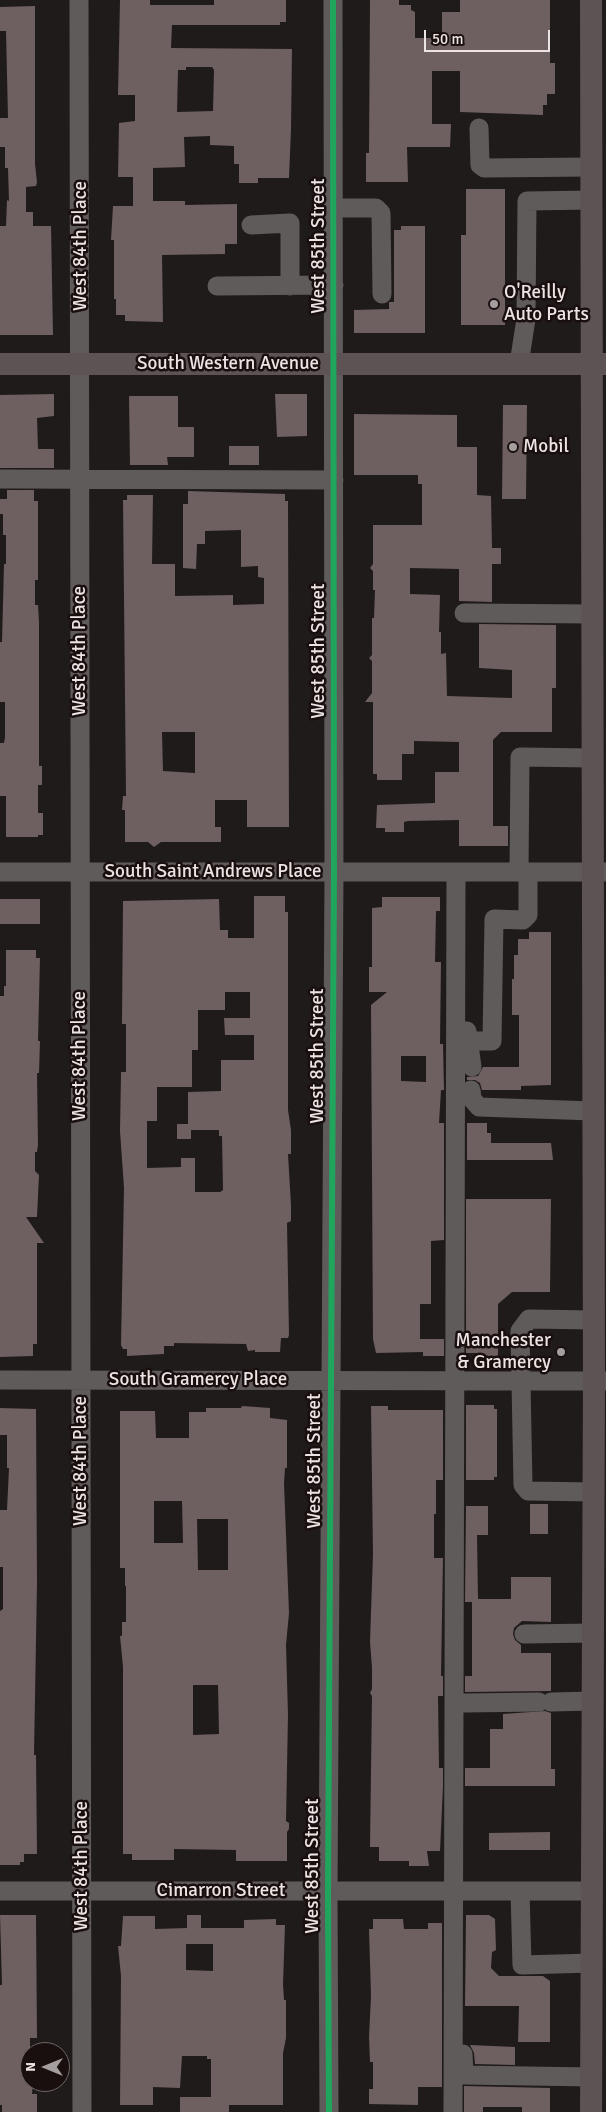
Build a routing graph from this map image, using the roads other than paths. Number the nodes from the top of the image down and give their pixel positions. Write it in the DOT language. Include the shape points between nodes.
graph roads {
  1 [pos="79,0"];
  2 [pos="333,0"];
  3 [pos="591,0"];
  4 [pos="599,86"];
  5 [pos="479,128"];
  6 [pos="592,168"];
  7 [pos="597,205"];
  8 [pos="334,208"];
  9 [pos="251,225"];
  10 [pos="334,285"];
  11 [pos="216,286"];
  12 [pos="290,286"];
  13 [pos="382,294"];
  14 [pos="0,364"];
  15 [pos="81,364"];
  16 [pos="334,364"];
  17 [pos="519,364"];
  18 [pos="600,364"];
  19 [pos="600,434"];
  20 [pos="0,479"];
  21 [pos="81,479"];
  22 [pos="334,480"];
  23 [pos="599,497"];
  24 [pos="599,526"];
  25 [pos="599,557"];
  26 [pos="597,606"];
  27 [pos="464,613"];
  28 [pos="599,703"];
  29 [pos="592,758"];
  30 [pos="0,872"];
  31 [pos="79,872"];
  32 [pos="462,872"];
  33 [pos="524,872"];
  34 [pos="599,872"];
  35 [pos="334,873"];
  36 [pos="467,1041"];
  37 [pos="472,1067"];
  38 [pos="471,1090"];
  39 [pos="593,1111"];
  40 [pos="594,1320"];
  41 [pos="0,1380"];
  42 [pos="81,1380"];
  43 [pos="330,1381"];
  44 [pos="456,1381"];
  45 [pos="520,1381"];
  46 [pos="600,1381"];
  47 [pos="594,1492"];
  48 [pos="594,1633"];
  49 [pos="524,1634"];
  50 [pos="593,1701"];
  51 [pos="464,1703"];
  52 [pos="599,1765"];
  53 [pos="599,1840"];
  54 [pos="592,1890"];
  55 [pos="0,1891"];
  56 [pos="83,1891"];
  57 [pos="456,1891"];
  58 [pos="520,1891"];
  59 [pos="328,1892"];
  60 [pos="592,1964"];
  61 [pos="599,2016"];
  62 [pos="462,2049"];
  63 [pos="592,2077"];
  64 [pos="82,2112"];
  65 [pos="329,2112"];
  66 [pos="453,2112"];
  67 [pos="591,2112"];
  1 -- 15 [label="street, West 84th Place"];
  2 -- 8 [label="street, West 85th Street"];
  3 -- 4 [label="main road"];
  4 -- 6 [label="main road"];
  5 -- 6 [label="street" via="480,165 484,168"];
  6 -- 7 [label="main road"];
  7 -- 17 [label="street" via="526,201 526,319"];
  7 -- 18 [label="main road"];
  8 -- 10 [label="street, West 85th Street"];
  8 -- 13 [label="street" via="376,208 381,213"];
  9 -- 12 [label="street" via="290,224"];
  10 -- 12 [label="street"];
  10 -- 16 [label="street, West 85th Street"];
  11 -- 12 [label="street"];
  14 -- 15 [label="main road, South Western Avenue"];
  15 -- 16 [label="main road, South Western Avenue"];
  15 -- 21 [label="street, West 84th Place"];
  16 -- 17 [label="main road, South Western Avenue"];
  16 -- 22 [label="street, West 85th Street"];
  17 -- 18 [label="main road, South Western Avenue"];
  18 -- 19 [label="main road"];
  19 -- 23 [label="main road"];
  20 -- 21 [label="street"];
  21 -- 22 [label="street"];
  21 -- 31 [label="street, West 84th Place"];
  22 -- 35 [label="street, West 85th Street"];
  23 -- 24 [label="main road"];
  24 -- 25 [label="main road"];
  25 -- 26 [label="main road"];
  26 -- 27 [label="street"];
  26 -- 28 [label="main road"];
  28 -- 29 [label="main road"];
  29 -- 33 [label="street" via="520,757"];
  29 -- 34 [label="main road"];
  30 -- 31 [label="street, South Saint Andrews Place"];
  31 -- 35 [label="street, South Saint Andrews Place"];
  31 -- 42 [label="street, West 84th Place"];
  32 -- 33 [label="street, South Saint Andrews Place"];
  32 -- 35 [label="street, South Saint Andrews Place"];
  32 -- 36 [label="street"];
  32 -- 44 [label="street"];
  33 -- 34 [label="street, South Saint Andrews Place"];
  33 -- 36 [label="street" via="528,915 523,920 494,920 492,1041"];
  34 -- 39 [label="main road"];
  35 -- 43 [label="street, West 85th Street"];
  36 -- 37 [label="street"];
  38 -- 39 [label="street" via="472,1099 479,1107"];
  39 -- 40 [label="main road"];
  40 -- 45 [label="street" via="529,1319 520,1331"];
  40 -- 46 [label="main road"];
  41 -- 42 [label="street, South Gramercy Place"];
  42 -- 43 [label="street, South Gramercy Place"];
  42 -- 56 [label="street, West 84th Place"];
  43 -- 44 [label="street, South Gramercy Place"];
  43 -- 59 [label="street, West 85th Street"];
  44 -- 45 [label="street, South Gramercy Place"];
  44 -- 57 [label="street"];
  45 -- 46 [label="street, South Gramercy Place"];
  45 -- 47 [label="street" via="523,1485 528,1491"];
  46 -- 47 [label="main road"];
  47 -- 48 [label="main road"];
  48 -- 49 [label="street"];
  48 -- 50 [label="main road"];
  50 -- 51 [label="street"];
  50 -- 52 [label="main road"];
  52 -- 53 [label="main road"];
  53 -- 54 [label="main road"];
  54 -- 58 [label="street, Cimarron Street"];
  54 -- 60 [label="main road"];
  55 -- 56 [label="street, Cimarron Street"];
  56 -- 59 [label="street, Cimarron Street"];
  56 -- 64 [label="street, West 84th Place"];
  57 -- 58 [label="street, Cimarron Street"];
  57 -- 59 [label="street, Cimarron Street"];
  57 -- 66 [label="street"];
  58 -- 60 [label="street" via="522,1965"];
  59 -- 65 [label="street, West 85th Street"];
  60 -- 61 [label="main road"];
  61 -- 63 [label="main road"];
  62 -- 63 [label="street" via="464,2075"];
  63 -- 67 [label="main road"];
}
